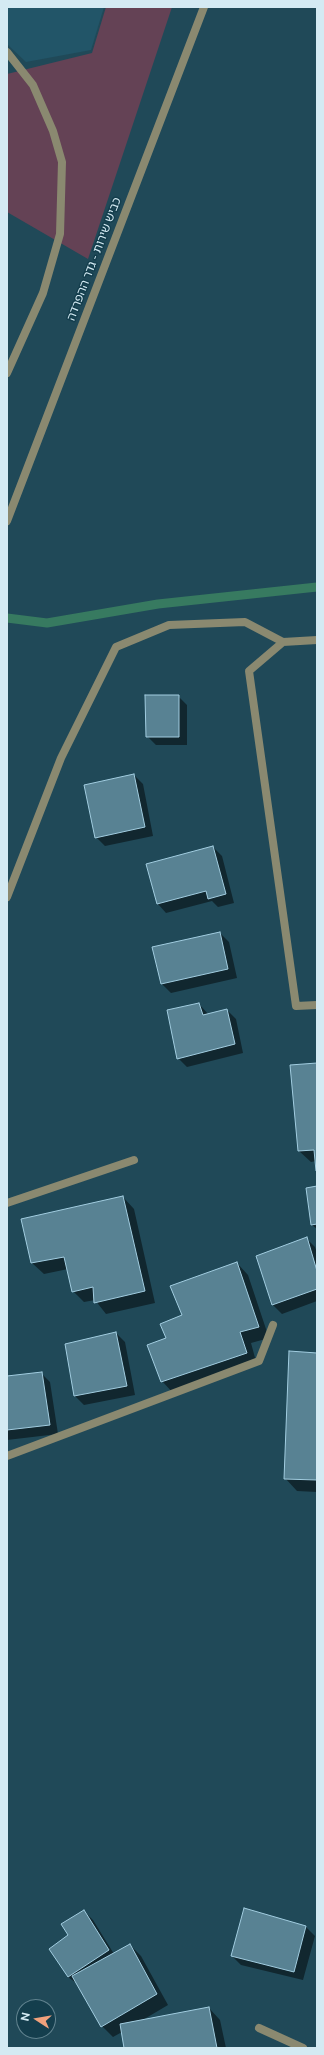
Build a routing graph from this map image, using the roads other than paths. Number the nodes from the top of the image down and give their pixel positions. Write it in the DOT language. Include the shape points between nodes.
graph roads {
  1 [pos="204,7"];
  2 [pos="7,52"];
  3 [pos="7,373"];
  4 [pos="7,521"];
  5 [pos="317,640"];
  6 [pos="283,642"];
  7 [pos="7,897"];
  8 [pos="317,1005"];
  9 [pos="134,1160"];
  10 [pos="7,1203"];
  11 [pos="273,1325"];
  12 [pos="7,1456"];
  13 [pos="259,2028"];
  14 [pos="304,2048"];
  1 -- 4 [label="street, כביש שירות - גדר ההפרדה"];
  2 -- 3 [label="street" via="33,85 53,131 62,162 60,234 43,293"];
  5 -- 6 [label="street"];
  6 -- 7 [label="street" via="245,622 169,625 116,647 61,758"];
  6 -- 8 [label="street" via="249,672 296,1006"];
  9 -- 10 [label="street"];
  11 -- 12 [label="street" via="259,1361"];
  13 -- 14 [label="street"];
}
